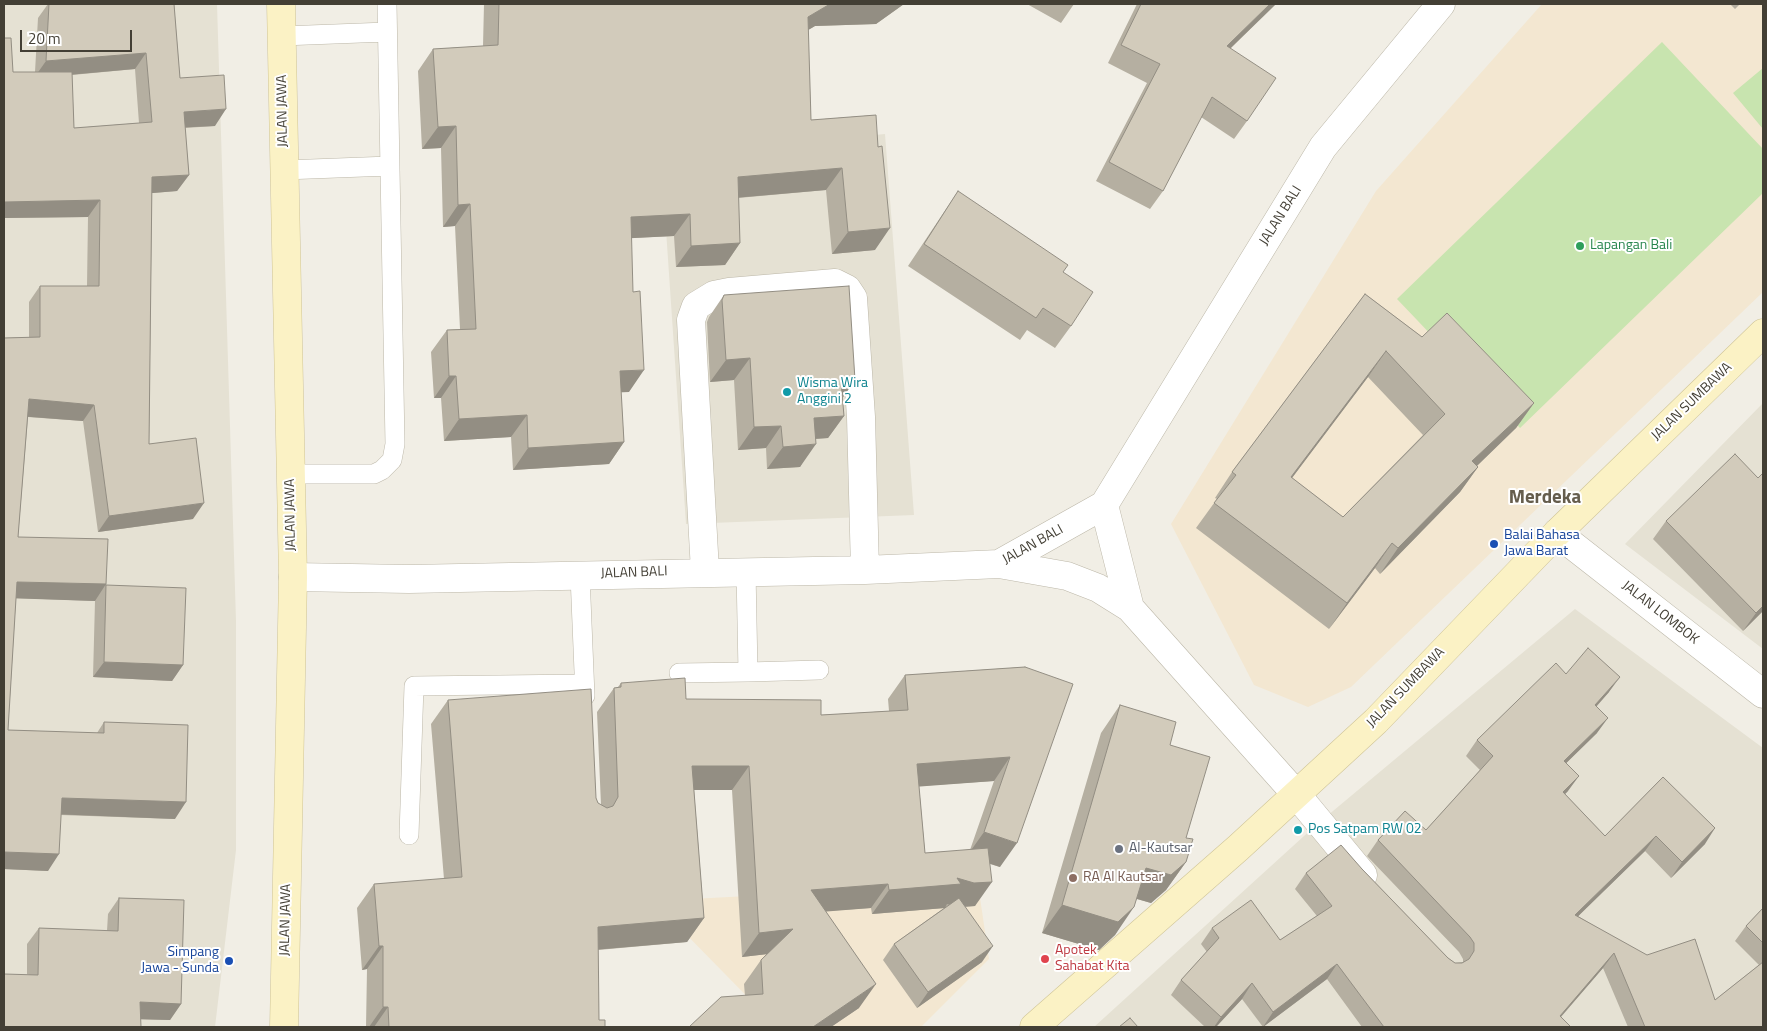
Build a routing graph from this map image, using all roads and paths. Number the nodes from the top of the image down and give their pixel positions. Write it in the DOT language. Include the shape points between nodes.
graph roads {
  1 [pos="281,4"];
  2 [pos="386,4"];
  3 [pos="1441,4"];
  4 [pos="387,32"];
  5 [pos="282,36"];
  6 [pos="390,166"];
  7 [pos="284,170"];
  8 [pos="1763,333"];
  9 [pos="290,474"];
  10 [pos="1104,505"];
  11 [pos="1557,533"];
  12 [pos="999,564"];
  13 [pos="865,570"];
  14 [pos="705,571"];
  15 [pos="746,571"];
  16 [pos="580,575"];
  17 [pos="293,578"];
  18 [pos="1130,608"];
  19 [pos="819,670"];
  20 [pos="748,672"];
  21 [pos="679,673"];
  22 [pos="584,684"];
  23 [pos="1763,694"];
  24 [pos="586,713"];
  25 [pos="1296,794"];
  26 [pos="409,836"];
  27 [pos="1382,896"];
  28 [pos="284,1027"];
  29 [pos="1034,1027"];
  1 -- 5 [label="street, JALAN JAWA"];
  2 -- 4 [label="lane"];
  3 -- 10 [label="street, JALAN BALI" via="1323,147"];
  4 -- 5 [label="lane"];
  4 -- 6 [label="lane"];
  5 -- 7 [label="street, JALAN JAWA"];
  6 -- 7 [label="lane"];
  6 -- 9 [label="lane" via="395,444 392,460 374,474"];
  7 -- 9 [label="street, JALAN JAWA"];
  8 -- 11 [label="street, JALAN SUMBAWA"];
  9 -- 17 [label="street, JALAN JAWA"];
  10 -- 12 [label="street, JALAN BALI"];
  10 -- 18 [label="street"];
  11 -- 23 [label="street, JALAN LOMBOK"];
  11 -- 25 [label="street, JALAN SUMBAWA" via="1376,720"];
  12 -- 13 [label="street, JALAN BALI"];
  12 -- 18 [label="street" via="1067,576 1098,588"];
  13 -- 14 [label="street" via="861,417 853,298 847,289 835,283 730,292 714,295 696,306 691,320"];
  13 -- 15 [label="street, JALAN BALI"];
  14 -- 15 [label="street, JALAN BALI"];
  14 -- 16 [label="street, JALAN BALI"];
  15 -- 20 [label="lane"];
  16 -- 17 [label="street, JALAN BALI"];
  16 -- 22 [label="lane"];
  17 -- 28 [label="street, JALAN JAWA"];
  18 -- 25 [label="street"];
  19 -- 20 [label="lane"];
  20 -- 21 [label="lane"];
  22 -- 24 [label="lane"];
  22 -- 26 [label="lane" via="414,686"];
  25 -- 27 [label="street"];
  25 -- 29 [label="street, JALAN SUMBAWA"];
}
